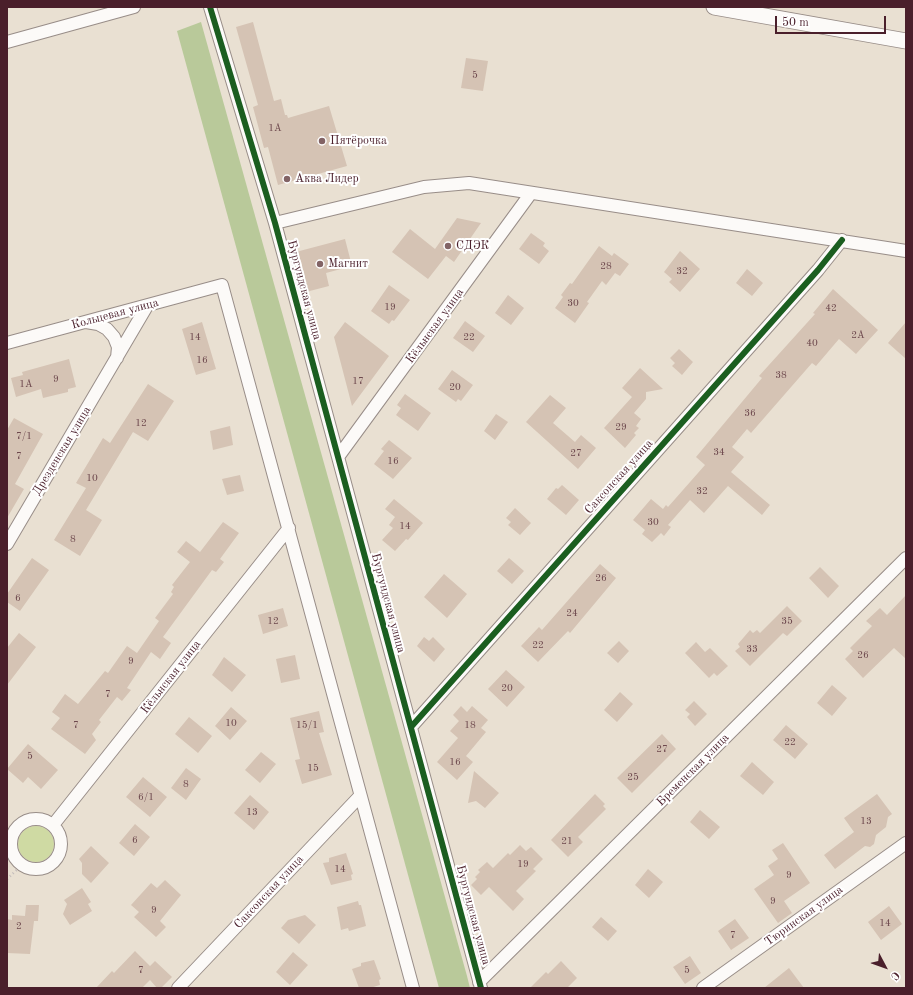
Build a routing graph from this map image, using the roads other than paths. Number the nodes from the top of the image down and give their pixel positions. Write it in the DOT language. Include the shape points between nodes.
graph roads {
  1 [pos="134,7"];
  2 [pos="210,7"];
  3 [pos="714,7"];
  4 [pos="906,41"];
  5 [pos="7,42"];
  6 [pos="531,193"];
  7 [pos="275,223"];
  8 [pos="842,240"];
  9 [pos="906,251"];
  10 [pos="147,306"];
  11 [pos="85,321"];
  12 [pos="7,343"];
  13 [pos="117,358"];
  14 [pos="338,457"];
  15 [pos="289,528"];
  16 [pos="7,544"];
  17 [pos="906,558"];
  18 [pos="411,728"];
  19 [pos="360,796"];
  20 [pos="53,825"];
  21 [pos="906,843"];
  22 [pos="480,985"];
  23 [pos="178,988"];
  24 [pos="413,988"];
  25 [pos="703,988"];
  1 -- 5 [label="street"];
  2 -- 7 [label="street, Бургундская улица"];
  3 -- 4 [label="street"];
  6 -- 7 [label="street" via="469,183 424,187"];
  6 -- 8 [label="street"];
  6 -- 14 [label="street, Кёльнская улица"];
  7 -- 14 [label="street, Бургундская улица"];
  8 -- 9 [label="street"];
  8 -- 18 [label="street, Саксонская улица" via="813,276"];
  10 -- 11 [label="street, Кольцевая улица"];
  10 -- 13 [label="street, Дрезденская улица"];
  10 -- 15 [label="street, Кольцевая улица" via="222,285"];
  11 -- 12 [label="street, Кольцевая улица"];
  11 -- 13 [label="street" via="108,329 118,347"];
  13 -- 16 [label="street, Дрезденская улица"];
  14 -- 18 [label="street, Бургундская улица"];
  15 -- 19 [label="street"];
  15 -- 20 [label="street, Кёльнская улица"];
  17 -- 22 [label="street, Бременская улица"];
  18 -- 22 [label="street, Бургундская улица"];
  19 -- 23 [label="street, Саксонская улица"];
  19 -- 24 [label="street"];
  20 -- 20 [label="street" via="60,836 61,849 50,865 36,869 22,865 16,860 11,846 14,832 32,819 40,819"];
  21 -- 25 [label="street, Тюринская улица"];
}
